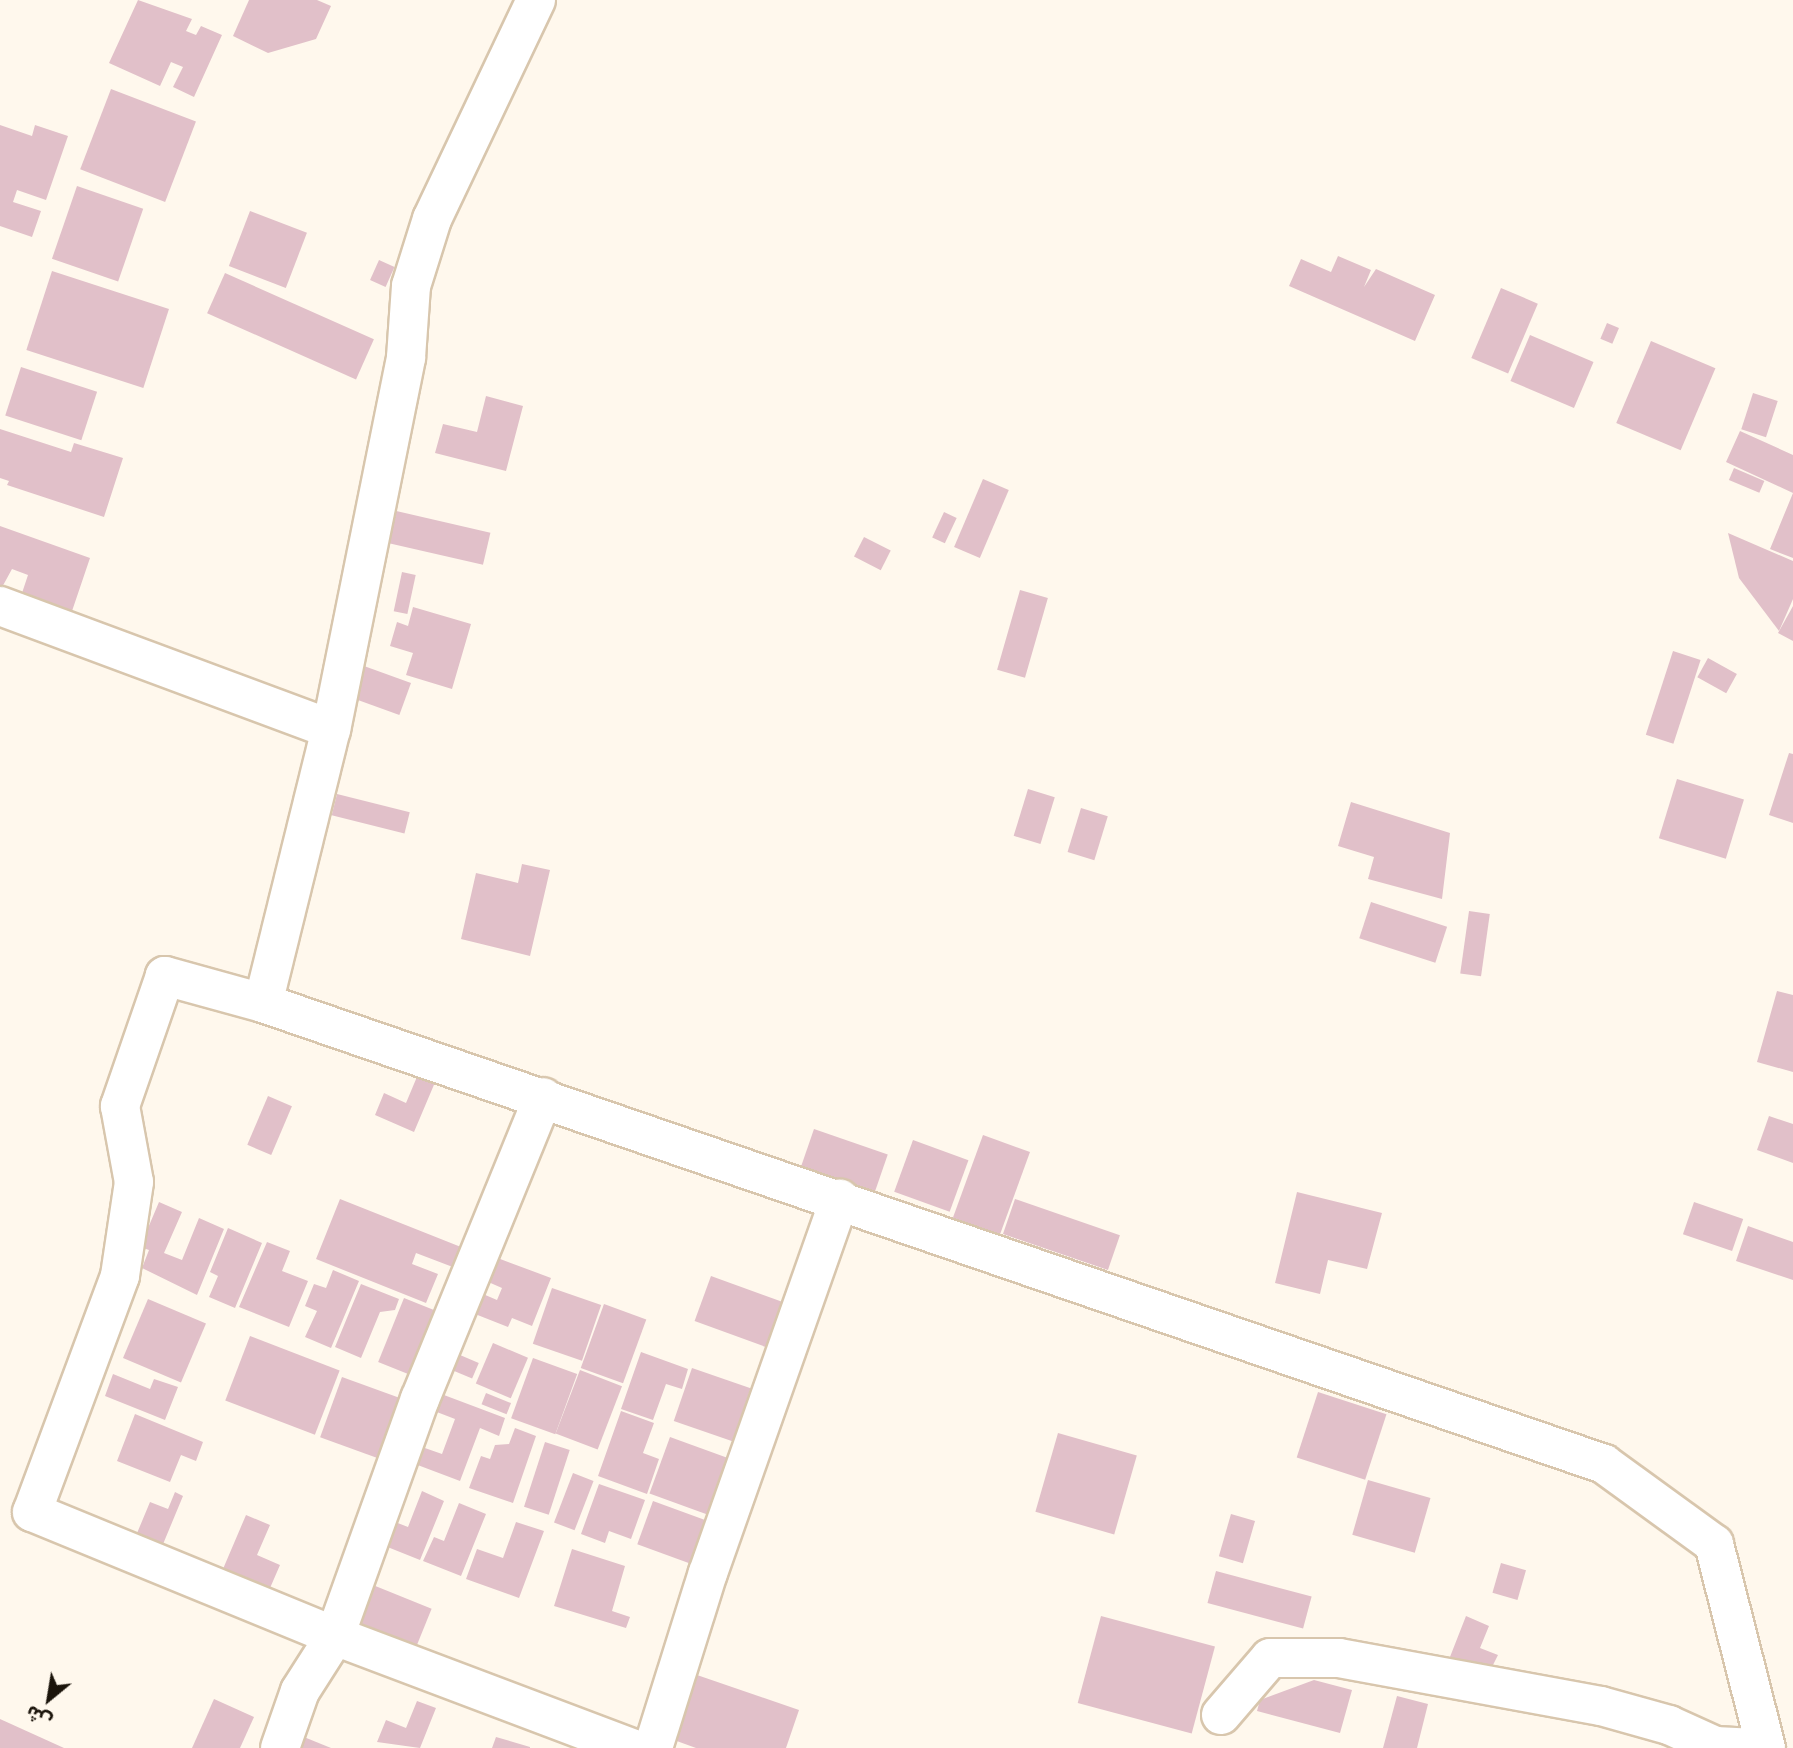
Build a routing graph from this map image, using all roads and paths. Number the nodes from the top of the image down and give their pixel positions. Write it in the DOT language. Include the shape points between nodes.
graph roads {
  1 [pos="536,0"];
  2 [pos="0,606"];
  3 [pos="331,729"];
  4 [pos="263,1003"];
  5 [pos="543,1097"];
  6 [pos="839,1199"];
  7 [pos="335,1636"];
  8 [pos="1221,1716"];
  9 [pos="280,1748"];
  10 [pos="632,1748"];
  11 [pos="653,1748"];
  12 [pos="1756,1748"];
  13 [pos="1766,1748"];
  1 -- 3 [label="street" via="432,219 411,286 406,358"];
  2 -- 3 [label="street"];
  3 -- 4 [label="street"];
  4 -- 5 [label="street"];
  4 -- 7 [label="street" via="165,976 120,1106 134,1182 120,1276 32,1512"];
  5 -- 6 [label="street"];
  5 -- 7 [label="street" via="420,1399"];
  6 -- 11 [label="street" via="708,1573"];
  6 -- 13 [label="street" via="1604,1464 1714,1544"];
  7 -- 9 [label="street" via="300,1691"];
  7 -- 10 [label="street"];
  8 -- 12 [label="street" via="1270,1658 1339,1658 1601,1706 1669,1725 1714,1746"];
}
